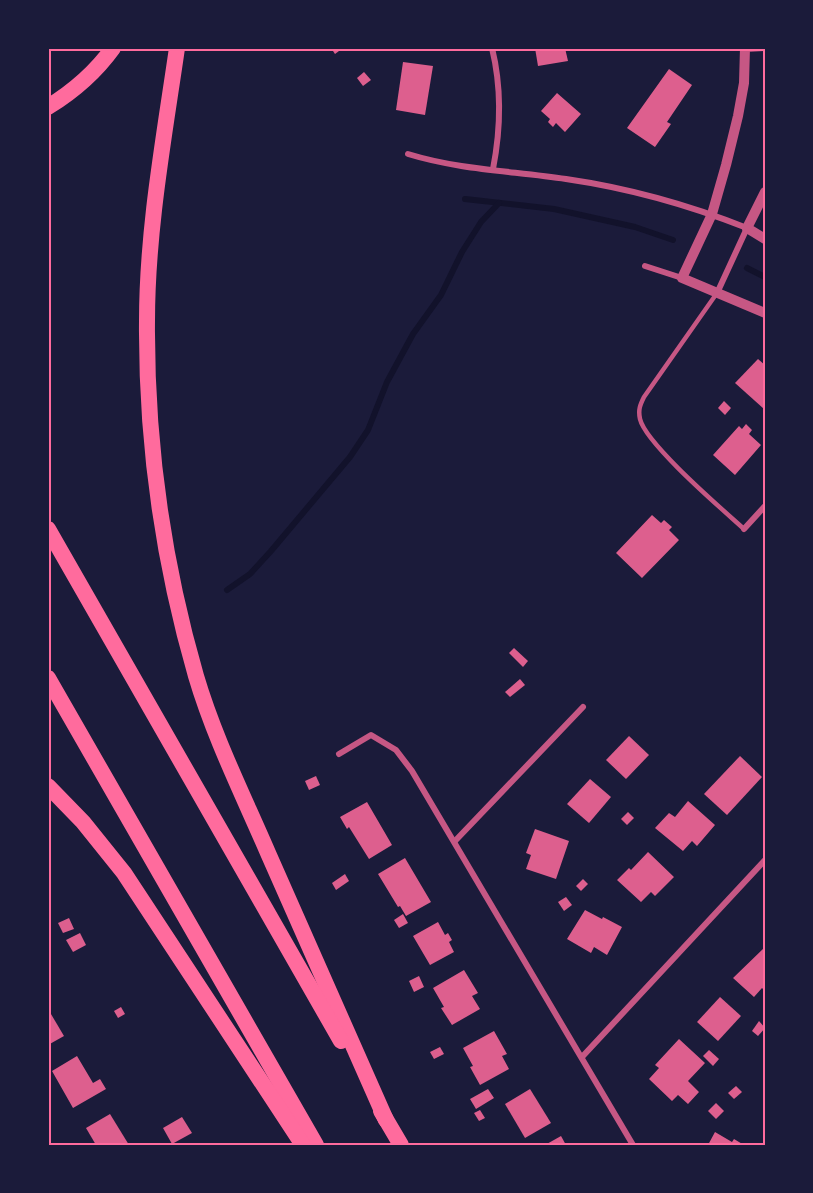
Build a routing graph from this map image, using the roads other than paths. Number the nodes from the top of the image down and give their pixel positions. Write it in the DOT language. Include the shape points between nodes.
graph roads {
  1 [pos="113,48"];
  2 [pos="177,48"];
  3 [pos="492,48"];
  4 [pos="765,48"];
  5 [pos="745,49"];
  6 [pos="48,107"];
  7 [pos="408,154"];
  8 [pos="493,170"];
  9 [pos="765,192"];
  10 [pos="712,214"];
  11 [pos="747,228"];
  12 [pos="765,239"];
  13 [pos="645,266"];
  14 [pos="682,278"];
  15 [pos="718,291"];
  16 [pos="765,313"];
  17 [pos="765,506"];
  18 [pos="48,529"];
  19 [pos="744,529"];
  20 [pos="48,678"];
  21 [pos="583,707"];
  22 [pos="339,754"];
  23 [pos="48,786"];
  24 [pos="455,841"];
  25 [pos="765,860"];
  26 [pos="582,1057"];
  27 [pos="386,1120"];
  28 [pos="303,1145"];
  29 [pos="316,1145"];
  30 [pos="400,1145"];
  31 [pos="633,1145"];
  1 -- 6 [label="highway" via="72,92"];
  2 -- 27 [label="highway" via="155,201 147,320 148,389 166,545 196,677 216,732"];
  3 -- 8 [label="street" via="500,116"];
  4 -- 5 [label="street"];
  5 -- 10 [label="street" via="738,116"];
  7 -- 8 [label="street"];
  8 -- 10 [label="street" via="569,179"];
  9 -- 11 [label="street"];
  10 -- 11 [label="street"];
  10 -- 14 [label="street"];
  11 -- 12 [label="street"];
  11 -- 15 [label="street"];
  13 -- 14 [label="street"];
  14 -- 15 [label="street"];
  15 -- 16 [label="street"];
  15 -- 19 [label="lane" via="644,398 639,409 640,422 660,450"];
  17 -- 19 [label="street"];
  18 -- 27 [label="highway"];
  20 -- 29 [label="highway"];
  21 -- 24 [label="street"];
  22 -- 24 [label="street" via="371,735 396,750"];
  23 -- 28 [label="highway" via="124,873"];
  24 -- 26 [label="street"];
  25 -- 26 [label="street"];
  26 -- 31 [label="street"];
  27 -- 30 [label="highway"];
}
